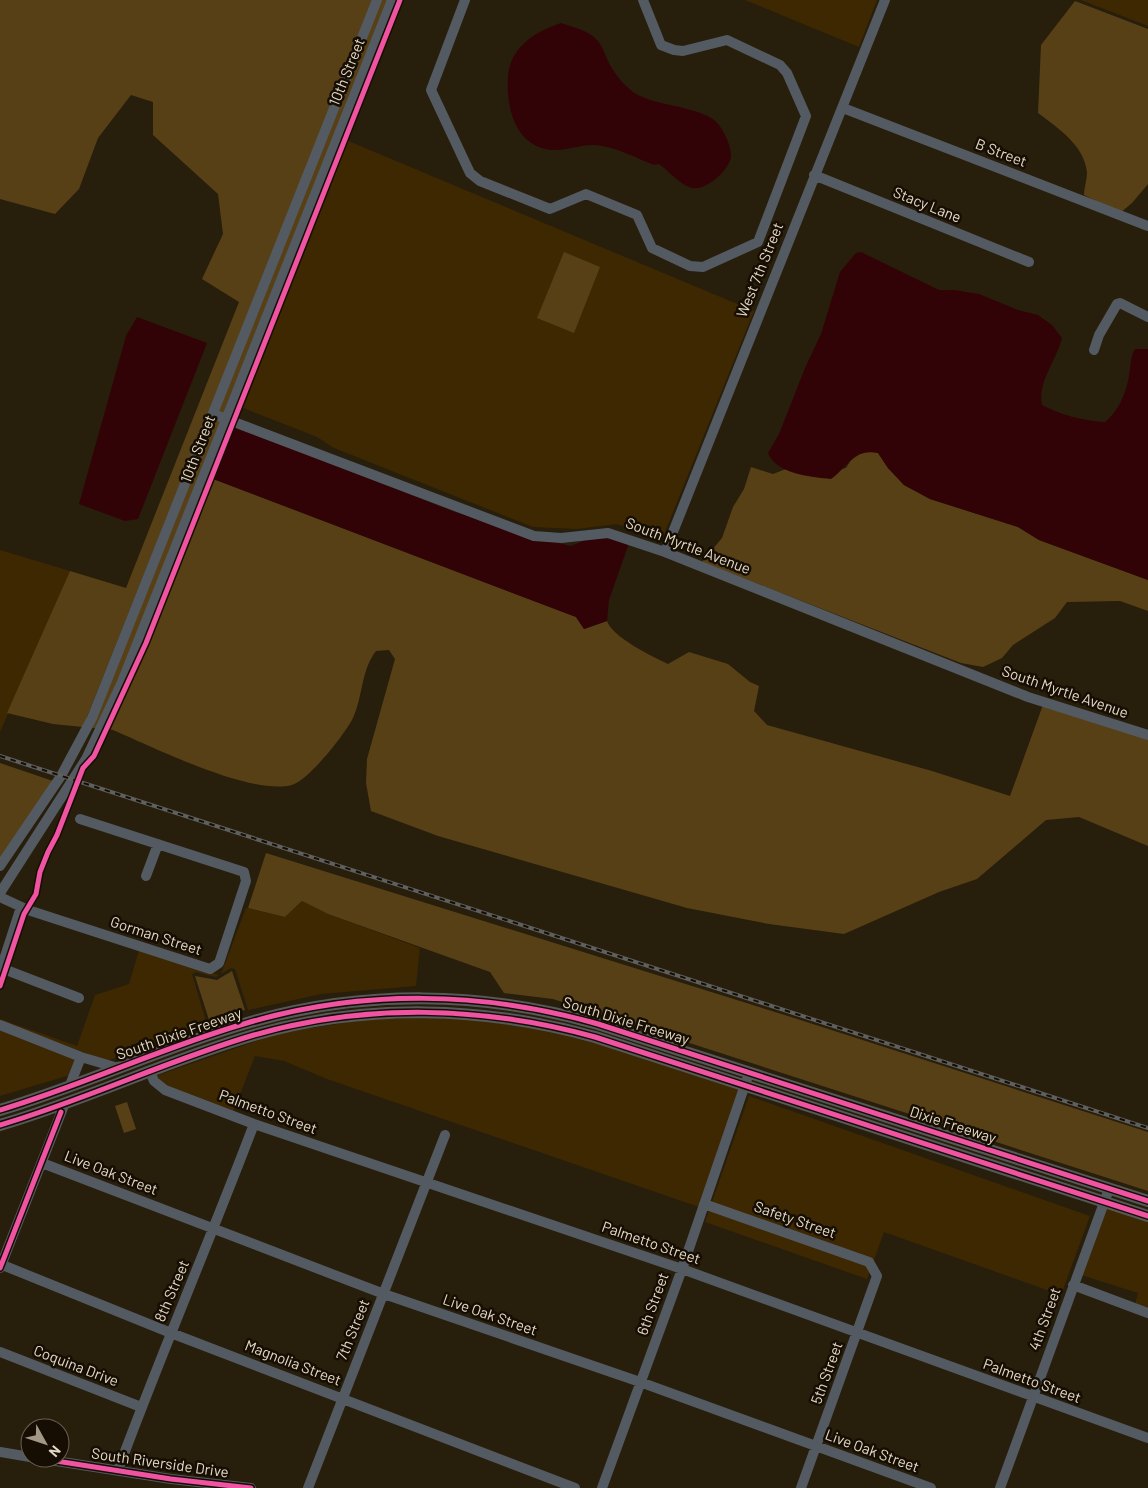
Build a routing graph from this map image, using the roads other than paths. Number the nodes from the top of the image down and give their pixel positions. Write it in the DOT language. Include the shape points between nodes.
graph roads {
  1 [pos="377,0"];
  2 [pos="392,0"];
  3 [pos="466,0"];
  4 [pos="644,0"];
  5 [pos="885,0"];
  6 [pos="843,108"];
  7 [pos="814,175"];
  8 [pos="1148,226"];
  9 [pos="1029,262"];
  10 [pos="1148,317"];
  11 [pos="1094,350"];
  12 [pos="213,414"];
  13 [pos="226,419"];
  14 [pos="665,552"];
  15 [pos="1148,735"];
  16 [pos="77,748"];
  17 [pos="89,752"];
  18 [pos="44,801"];
  19 [pos="55,808"];
  20 [pos="80,819"];
  21 [pos="158,844"];
  22 [pos="0,866"];
  23 [pos="146,876"];
  24 [pos="0,893"];
  25 [pos="0,897"];
  26 [pos="21,907"];
  27 [pos="1,970"];
  28 [pos="79,998"];
  29 [pos="346,1002"];
  30 [pos="495,1002"];
  31 [pos="298,1010"];
  32 [pos="349,1016"];
  33 [pos="491,1016"];
  34 [pos="301,1024"];
  35 [pos="0,1025"];
  36 [pos="624,1032"];
  37 [pos="620,1045"];
  38 [pos="172,1049"];
  39 [pos="81,1057"];
  40 [pos="143,1059"];
  41 [pos="118,1068"];
  42 [pos="150,1072"];
  43 [pos="750,1072"];
  44 [pos="126,1080"];
  45 [pos="70,1085"];
  46 [pos="745,1086"];
  47 [pos="65,1103"];
  48 [pos="0,1110"];
  49 [pos="254,1124"];
  50 [pos="0,1125"];
  51 [pos="933,1132"];
  52 [pos="445,1135"];
  53 [pos="929,1145"];
  54 [pos="42,1163"];
  55 [pos="427,1184"];
  56 [pos="1109,1189"];
  57 [pos="1148,1201"];
  58 [pos="1105,1202"];
  59 [pos="704,1204"];
  60 [pos="1148,1216"];
  61 [pos="214,1230"];
  62 [pos="0,1266"];
  63 [pos="874,1267"];
  64 [pos="682,1269"];
  65 [pos="1073,1285"];
  66 [pos="384,1294"];
  67 [pos="1148,1313"];
  68 [pos="171,1333"];
  69 [pos="857,1333"];
  70 [pos="0,1352"];
  71 [pos="640,1382"];
  72 [pos="342,1398"];
  73 [pos="1033,1398"];
  74 [pos="141,1407"];
  75 [pos="1148,1438"];
  76 [pos="816,1447"];
  77 [pos="0,1452"];
  78 [pos="20,1455"];
  79 [pos="70,1463"];
  80 [pos="118,1470"];
  81 [pos="233,1486"];
  82 [pos="251,1488"];
  83 [pos="308,1488"];
  84 [pos="575,1488"];
  85 [pos="602,1488"];
  86 [pos="802,1488"];
  87 [pos="931,1488"];
  88 [pos="1000,1488"];
  1 -- 12 [label="street, 10th Street"];
  2 -- 13 [label="street, 10th Street"];
  3 -- 4 [label="street" via="431,90 470,172 480,181 550,209 586,194 637,215 652,248 690,266 703,266 758,242 806,116 787,73 780,65 727,40 683,51 661,45"];
  5 -- 6 [label="street, West 7th Street"];
  6 -- 7 [label="street, West 7th Street"];
  6 -- 8 [label="street, B Street"];
  7 -- 9 [label="street, Stacy Lane"];
  7 -- 14 [label="street, West 7th Street"];
  10 -- 11 [label="street" via="1117,304"];
  12 -- 13 [label="street, South Myrtle Avenue"];
  12 -- 16 [label="street, 10th Street" via="92,718"];
  13 -- 14 [label="street, South Myrtle Avenue" via="534,536 562,538 608,533"];
  13 -- 17 [label="street, 10th Street" via="122,682"];
  14 -- 15 [label="street, South Myrtle Avenue" via="1028,697"];
  16 -- 17 [label="street"];
  16 -- 18 [label="street, 10th Street"];
  17 -- 19 [label="street, 10th Street"];
  18 -- 19 [label="street"];
  18 -- 22 [label="street, 10th Street"];
  19 -- 24 [label="street, 10th Street"];
  20 -- 21 [label="street, Gorman Street"];
  21 -- 23 [label="street"];
  21 -- 26 [label="street, Gorman Street" via="244,872 246,882 215,968 210,970"];
  25 -- 26 [label="street, Gorman Street"];
  26 -- 27 [label="street"];
  27 -- 28 [label="street"];
  29 -- 30 [label="main road, South Dixie Freeway" via="419,997"];
  29 -- 31 [label="main road, South Dixie Freeway"];
  29 -- 32 [label="street"];
  30 -- 33 [label="street"];
  30 -- 36 [label="main road, South Dixie Freeway" via="552,1012"];
  31 -- 34 [label="street"];
  31 -- 38 [label="main road, South Dixie Freeway" via="248,1022"];
  32 -- 33 [label="main road, South Dixie Freeway" via="417,1012"];
  32 -- 34 [label="main road, South Dixie Freeway"];
  33 -- 37 [label="main road, South Dixie Freeway" via="554,1027"];
  34 -- 42 [label="main road, South Dixie Freeway" via="235,1041"];
  35 -- 39 [label="street"];
  36 -- 37 [label="street"];
  36 -- 43 [label="main road, South Dixie Freeway"];
  37 -- 46 [label="main road, South Dixie Freeway"];
  38 -- 40 [label="main road, South Dixie Freeway"];
  38 -- 42 [label="main road" via="157,1060"];
  39 -- 41 [label="street"];
  39 -- 45 [label="street"];
  40 -- 41 [label="main road, South Dixie Freeway"];
  40 -- 44 [label="main road"];
  41 -- 45 [label="main road, South Dixie Freeway"];
  42 -- 44 [label="main road, South Dixie Freeway"];
  42 -- 49 [label="street, Palmetto Street" via="154,1081 165,1090"];
  43 -- 46 [label="street, 6th Street"];
  43 -- 51 [label="main road, Dixie Freeway"];
  44 -- 47 [label="main road, South Dixie Freeway"];
  45 -- 48 [label="main road, South Dixie Freeway"];
  46 -- 53 [label="main road, Dixie Freeway"];
  46 -- 59 [label="street, 6th Street"];
  47 -- 50 [label="main road, South Dixie Freeway"];
  47 -- 54 [label="street"];
  49 -- 55 [label="street, Palmetto Street"];
  49 -- 61 [label="street, 8th Street"];
  51 -- 53 [label="street"];
  51 -- 56 [label="main road, Dixie Freeway"];
  52 -- 55 [label="street, 7th Street"];
  53 -- 58 [label="main road, Dixie Freeway"];
  54 -- 61 [label="street, Live Oak Street"];
  54 -- 62 [label="street"];
  55 -- 64 [label="street, Palmetto Street"];
  55 -- 66 [label="street, 7th Street"];
  56 -- 57 [label="main road, Dixie Freeway"];
  56 -- 58 [label="street, 4th Street"];
  58 -- 60 [label="main road, Dixie Freeway"];
  58 -- 65 [label="street, 4th Street"];
  59 -- 63 [label="street, Safety Street" via="869,1262"];
  59 -- 64 [label="street, 6th Street"];
  61 -- 66 [label="street, Live Oak Street"];
  61 -- 68 [label="street, 8th Street"];
  62 -- 68 [label="street, Magnolia Street"];
  63 -- 69 [label="street, 5th Street" via="877,1276"];
  64 -- 69 [label="street, Palmetto Street"];
  64 -- 71 [label="street, 6th Street"];
  65 -- 67 [label="street"];
  65 -- 73 [label="street, 4th Street"];
  66 -- 71 [label="street, Live Oak Street"];
  66 -- 72 [label="street, 7th Street"];
  68 -- 72 [label="street, Magnolia Street"];
  68 -- 74 [label="street, 8th Street"];
  69 -- 73 [label="street, Palmetto Street"];
  69 -- 76 [label="street, 5th Street"];
  70 -- 74 [label="street, Coquina Drive"];
  71 -- 76 [label="street, Live Oak Street"];
  71 -- 85 [label="street, 6th Street"];
  72 -- 83 [label="street, 7th Street"];
  72 -- 84 [label="street, Magnolia Street"];
  73 -- 75 [label="street, Palmetto Street"];
  73 -- 88 [label="street, 4th Street"];
  74 -- 80 [label="street, 8th Street"];
  76 -- 86 [label="street, 5th Street"];
  76 -- 87 [label="street, Live Oak Street"];
  77 -- 78 [label="street"];
  79 -- 80 [label="street, South Riverside Drive"];
  80 -- 81 [label="street, South Riverside Drive"];
  81 -- 82 [label="street, South Riverside Drive"];
}
